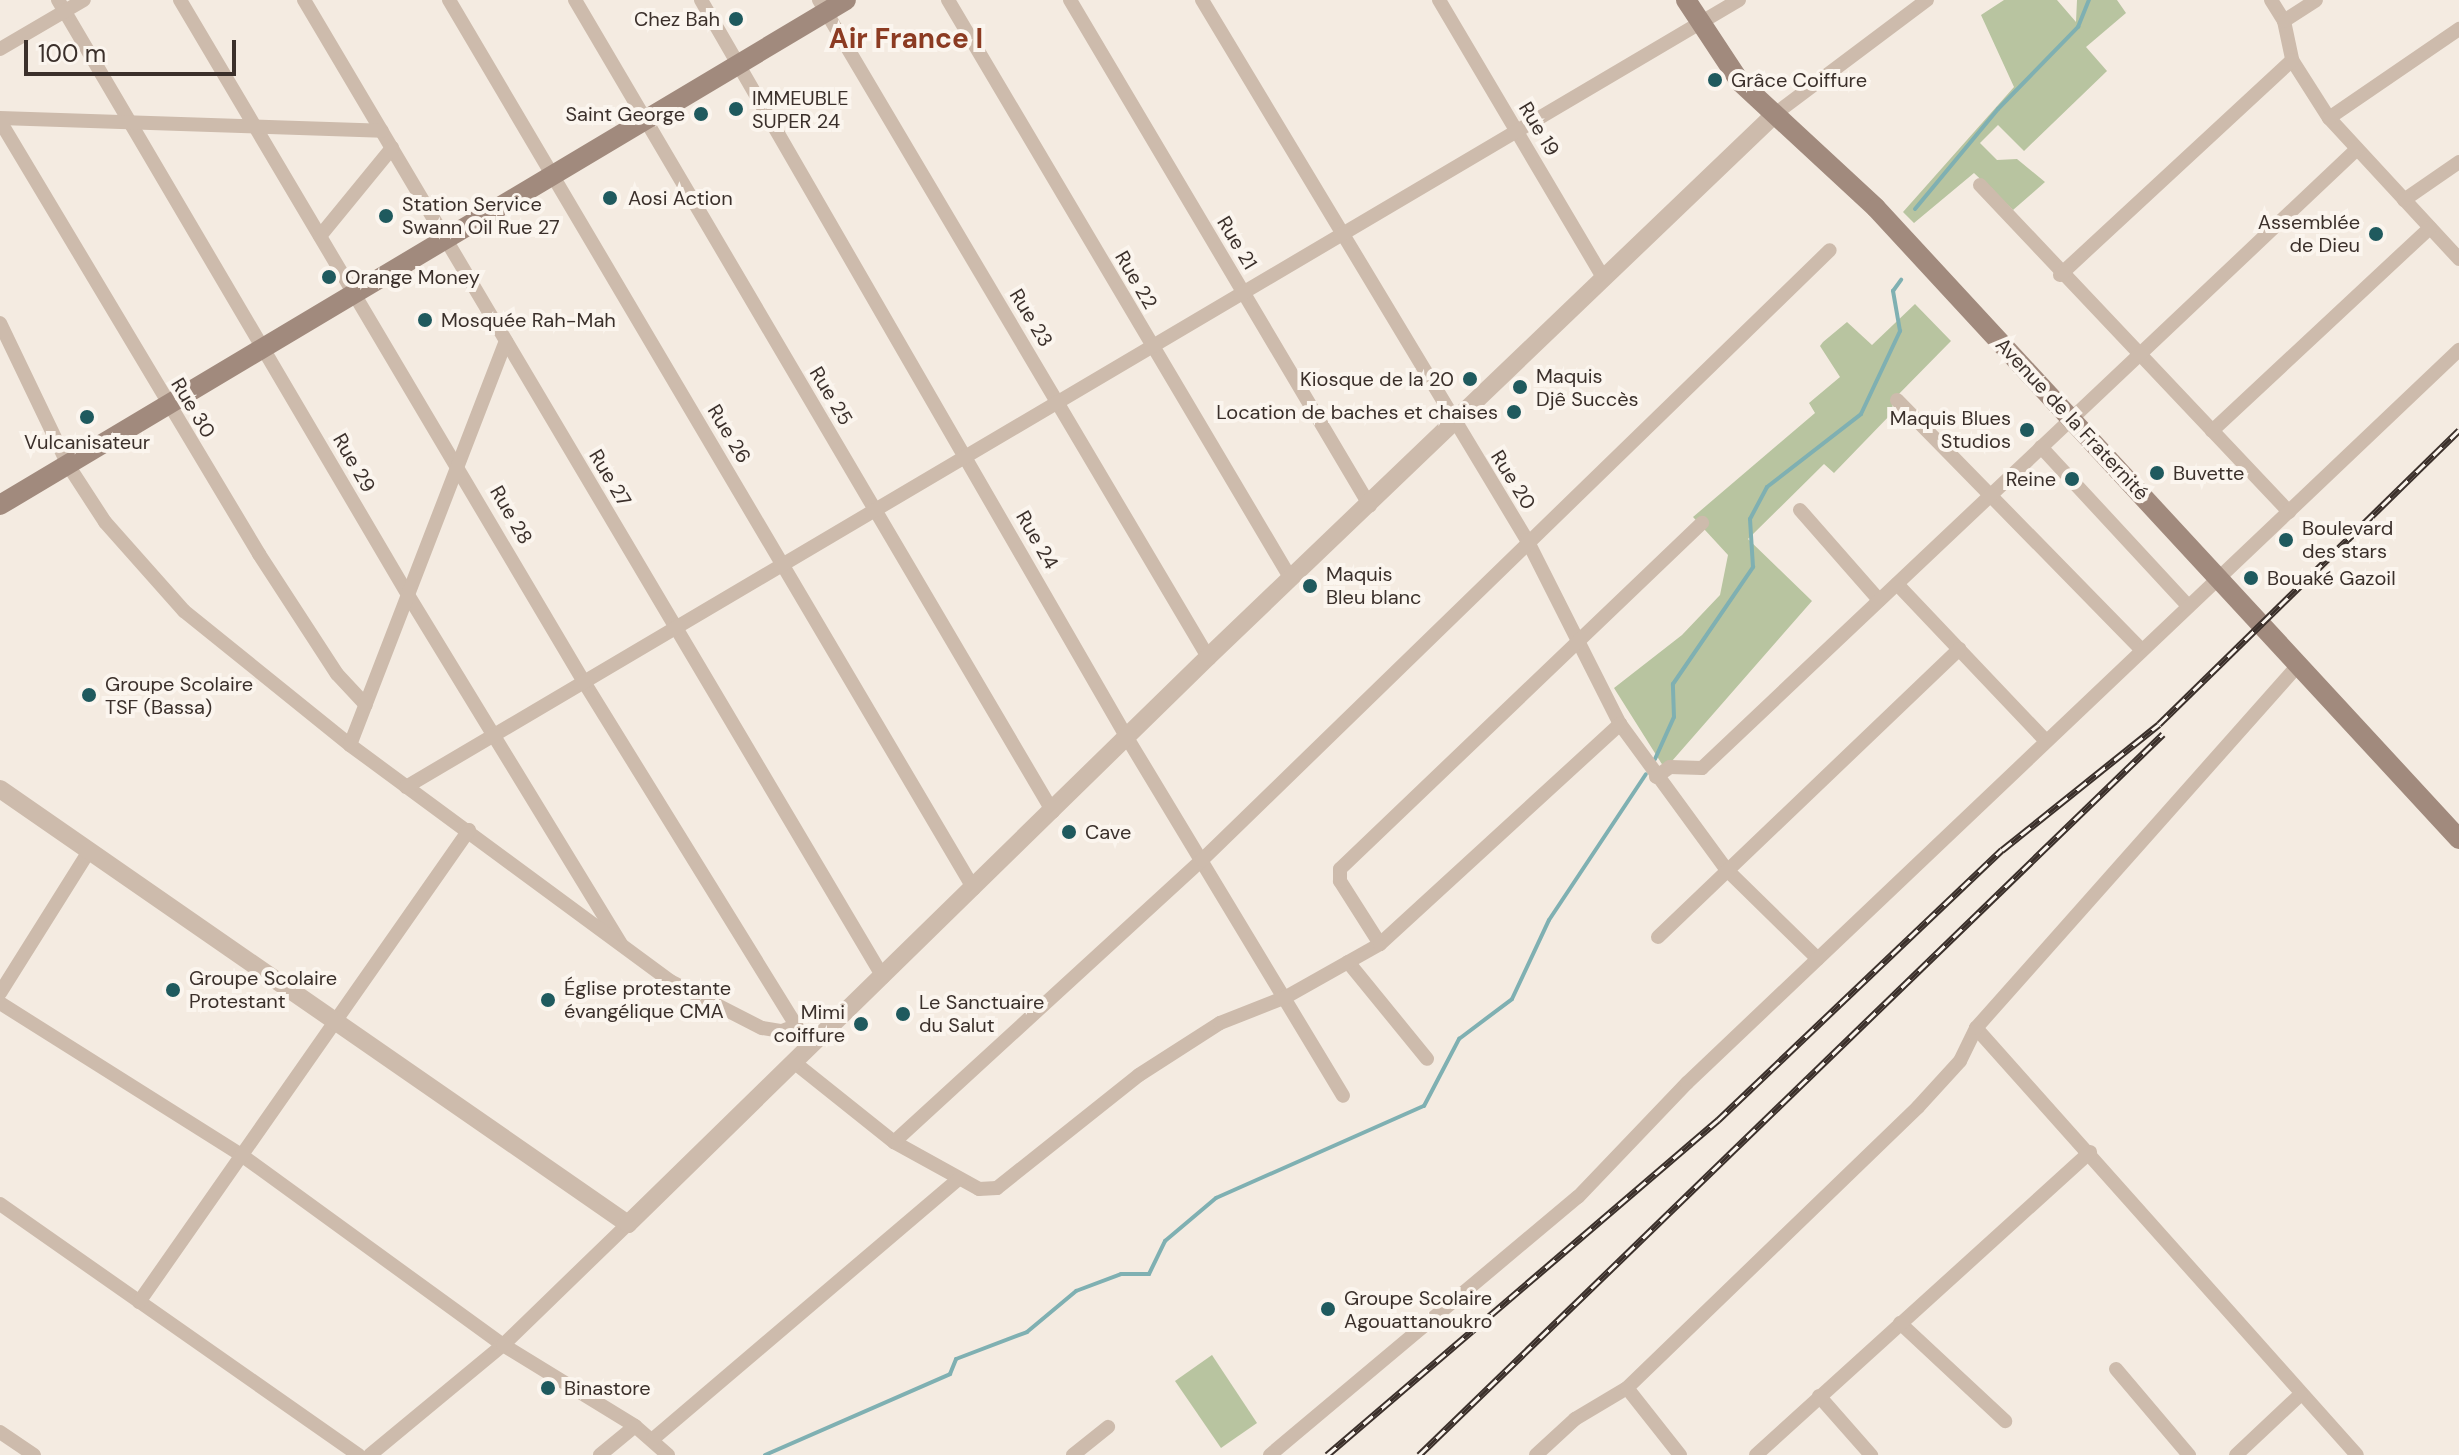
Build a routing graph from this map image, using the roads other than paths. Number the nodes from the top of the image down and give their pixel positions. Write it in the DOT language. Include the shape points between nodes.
graph roads {
  1 [pos="84,0"];
  2 [pos="180,0"];
  3 [pos="304,0"];
  4 [pos="449,0"];
  5 [pos="575,0"];
  6 [pos="701,0"];
  7 [pos="846,0"];
  8 [pos="948,0"];
  9 [pos="1070,0"];
  10 [pos="1202,0"];
  11 [pos="1439,0"];
  12 [pos="1686,0"];
  13 [pos="1739,0"];
  14 [pos="1927,0"];
  15 [pos="2271,0"];
  16 [pos="2316,0"];
  17 [pos="61,6"];
  18 [pos="822,6"];
  19 [pos="2284,21"];
  20 [pos="1700,23"];
  21 [pos="2459,29"];
  22 [pos="0,49"];
  23 [pos="2292,60"];
  24 [pos="736,65"];
  25 [pos="1775,114"];
  26 [pos="2329,118"];
  27 [pos="0,120"];
  28 [pos="645,120"];
  29 [pos="130,123"];
  30 [pos="256,127"];
  31 [pos="382,131"];
  32 [pos="1516,131"];
  33 [pos="392,148"];
  34 [pos="2357,149"];
  35 [pos="2459,162"];
  36 [pos="552,175"];
  37 [pos="1980,185"];
  38 [pos="2404,200"];
  39 [pos="2430,228"];
  40 [pos="1341,234"];
  41 [pos="320,236"];
  42 [pos="445,239"];
  43 [pos="1830,250"];
  44 [pos="2459,259"];
  45 [pos="2060,275"];
  46 [pos="1604,279"];
  47 [pos="1243,292"];
  48 [pos="354,294"];
  49 [pos="0,323"];
  50 [pos="506,341"];
  51 [pos="1152,346"];
  52 [pos="263,348"];
  53 [pos="2459,350"];
  54 [pos="2138,353"];
  55 [pos="1897,400"];
  56 [pos="1057,402"];
  57 [pos="168,405"];
  58 [pos="2071,418"];
  59 [pos="1454,424"];
  60 [pos="2212,431"];
  61 [pos="2041,447"];
  62 [pos="967,456"];
  63 [pos="459,464"];
  64 [pos="68,465"];
  65 [pos="1990,495"];
  66 [pos="0,505"];
  67 [pos="1370,506"];
  68 [pos="875,510"];
  69 [pos="1800,510"];
  70 [pos="2289,512"];
  71 [pos="1702,523"];
  72 [pos="1527,540"];
  73 [pos="783,564"];
  74 [pos="2218,577"];
  75 [pos="1291,579"];
  76 [pos="1897,584"];
  77 [pos="408,595"];
  78 [pos="1879,600"];
  79 [pos="2188,606"];
  80 [pos="675,627"];
  81 [pos="1576,643"];
  82 [pos="1959,649"];
  83 [pos="2142,650"];
  84 [pos="1208,657"];
  85 [pos="2296,667"];
  86 [pos="584,682"];
  87 [pos="366,705"];
  88 [pos="1620,724"];
  89 [pos="492,736"];
  90 [pos="1126,736"];
  91 [pos="2046,741"];
  92 [pos="350,745"];
  93 [pos="1656,777"];
  94 [pos="406,787"];
  95 [pos="0,789"];
  96 [pos="1053,812"];
  97 [pos="469,830"];
  98 [pos="2459,839"];
  99 [pos="89,851"];
  100 [pos="1202,860"];
  101 [pos="1727,870"];
  102 [pos="974,889"];
  103 [pos="1658,937"];
  104 [pos="621,944"];
  105 [pos="1380,944"];
  106 [pos="1818,959"];
  107 [pos="1348,962"];
  108 [pos="883,977"];
  109 [pos="0,993"];
  110 [pos="1286,997"];
  111 [pos="0,1003"];
  112 [pos="334,1023"];
  113 [pos="795,1026"];
  114 [pos="1976,1028"];
  115 [pos="810,1048"];
  116 [pos="1427,1059"];
  117 [pos="795,1063"];
  118 [pos="1343,1096"];
  119 [pos="894,1142"];
  120 [pos="2090,1152"];
  121 [pos="240,1154"];
  122 [pos="959,1179"];
  123 [pos="0,1204"];
  124 [pos="628,1224"];
  125 [pos="139,1302"];
  126 [pos="1900,1323"];
  127 [pos="503,1345"];
  128 [pos="2116,1369"];
  129 [pos="1627,1388"];
  130 [pos="2301,1394"];
  131 [pos="1819,1396"];
  132 [pos="2005,1421"];
  133 [pos="635,1426"];
  134 [pos="1108,1427"];
  135 [pos="0,1432"];
  136 [pos="653,1439"];
  137 [pos="34,1455"];
  138 [pos="359,1455"];
  139 [pos="370,1455"];
  140 [pos="600,1455"];
  141 [pos="668,1455"];
  142 [pos="1073,1455"];
  143 [pos="1270,1455"];
  144 [pos="1536,1455"];
  145 [pos="1680,1455"];
  146 [pos="1756,1455"];
  147 [pos="1871,1455"];
  148 [pos="2189,1455"];
  149 [pos="2236,1455"];
  150 [pos="2357,1455"];
  1 -- 17 [label="street"];
  2 -- 30 [label="street, Rue 28"];
  3 -- 31 [label="street, Rue 27"];
  4 -- 36 [label="street, Rue 26"];
  5 -- 28 [label="street, Rue 25"];
  6 -- 24 [label="street, Rue 24"];
  7 -- 18 [label="main road"];
  8 -- 51 [label="street, Rue 22"];
  9 -- 47 [label="street, Rue 21"];
  10 -- 40 [label="street, Rue 20"];
  11 -- 32 [label="street, Rue 19"];
  12 -- 20 [label="main road, Avenue de la Fraternité"];
  13 -- 20 [label="street"];
  14 -- 25 [label="street"];
  15 -- 19 [label="street"];
  16 -- 19 [label="street"];
  17 -- 22 [label="street"];
  17 -- 29 [label="street, Rue 29"];
  18 -- 24 [label="main road"];
  18 -- 56 [label="street, Rue 23"];
  19 -- 23 [label="street"];
  20 -- 25 [label="main road, Avenue de la Fraternité" via="1740,82"];
  20 -- 32 [label="street"];
  21 -- 26 [label="street"];
  23 -- 26 [label="street"];
  23 -- 45 [label="street"];
  24 -- 28 [label="main road"];
  24 -- 62 [label="street, Rue 24"];
  25 -- 46 [label="street"];
  25 -- 58 [label="main road, Avenue de la Fraternité" via="1876,208"];
  26 -- 34 [label="street"];
  27 -- 29 [label="street"];
  27 -- 57 [label="street, Rue 30"];
  28 -- 36 [label="main road"];
  28 -- 68 [label="street, Rue 25"];
  29 -- 30 [label="street"];
  29 -- 52 [label="street, Rue 29"];
  30 -- 31 [label="street"];
  30 -- 41 [label="street, Rue 28"];
  31 -- 33 [label="street, Rue 27"];
  32 -- 40 [label="street"];
  32 -- 46 [label="street, Rue 19"];
  33 -- 41 [label="street"];
  33 -- 42 [label="street, Rue 27"];
  34 -- 38 [label="street"];
  34 -- 54 [label="street"];
  35 -- 38 [label="street"];
  36 -- 42 [label="main road"];
  36 -- 73 [label="street, Rue 26"];
  37 -- 45 [label="street"];
  38 -- 39 [label="street"];
  39 -- 44 [label="street"];
  39 -- 60 [label="street"];
  40 -- 47 [label="street"];
  40 -- 59 [label="street, Rue 20"];
  41 -- 48 [label="street, Rue 28"];
  42 -- 48 [label="main road"];
  42 -- 50 [label="street, Rue 27"];
  43 -- 72 [label="street"];
  45 -- 54 [label="street"];
  46 -- 59 [label="street"];
  47 -- 51 [label="street"];
  47 -- 67 [label="street, Rue 21"];
  48 -- 52 [label="main road"];
  48 -- 63 [label="street, Rue 28"];
  49 -- 64 [label="street"];
  50 -- 63 [label="street"];
  50 -- 80 [label="street, Rue 27"];
  51 -- 56 [label="street"];
  51 -- 75 [label="street, Rue 22"];
  52 -- 57 [label="main road"];
  52 -- 77 [label="street, Rue 29"];
  53 -- 70 [label="street"];
  54 -- 58 [label="street"];
  54 -- 60 [label="street"];
  55 -- 65 [label="street"];
  56 -- 62 [label="street"];
  56 -- 84 [label="street, Rue 23"];
  57 -- 64 [label="main road"];
  57 -- 87 [label="street, Rue 30" via="304,624"];
  58 -- 61 [label="street"];
  58 -- 74 [label="main road, Avenue de la Fraternité"];
  59 -- 67 [label="street"];
  59 -- 72 [label="street, Rue 20"];
  60 -- 70 [label="street"];
  61 -- 65 [label="street"];
  61 -- 79 [label="street"];
  62 -- 68 [label="street"];
  62 -- 90 [label="street, Rue 24"];
  63 -- 77 [label="street"];
  63 -- 86 [label="street, Rue 28"];
  64 -- 66 [label="main road"];
  64 -- 92 [label="street" via="105,522 184,611"];
  65 -- 76 [label="street"];
  65 -- 83 [label="street"];
  67 -- 75 [label="street"];
  68 -- 73 [label="street"];
  68 -- 96 [label="street, Rue 25"];
  69 -- 78 [label="street"];
  70 -- 74 [label="street"];
  71 -- 81 [label="street"];
  72 -- 81 [label="street, Rue 20"];
  72 -- 100 [label="street"];
  73 -- 80 [label="street"];
  73 -- 102 [label="street, Rue 26"];
  74 -- 79 [label="street"];
  74 -- 85 [label="main road, Avenue de la Fraternité"];
  75 -- 84 [label="street"];
  76 -- 78 [label="street"];
  76 -- 82 [label="street"];
  77 -- 87 [label="street"];
  77 -- 89 [label="street, Rue 29"];
  78 -- 93 [label="street" via="1702,768 1670,767"];
  79 -- 83 [label="street"];
  80 -- 86 [label="street"];
  80 -- 108 [label="street, Rue 27"];
  81 -- 88 [label="street, Rue 20"];
  81 -- 105 [label="street" via="1340,869 1340,881"];
  82 -- 91 [label="street"];
  82 -- 101 [label="street"];
  83 -- 91 [label="street"];
  84 -- 90 [label="street"];
  85 -- 98 [label="main road, Avenue de la Fraternité"];
  85 -- 114 [label="street"];
  86 -- 89 [label="street"];
  86 -- 113 [label="street, Rue 28"];
  87 -- 92 [label="street"];
  88 -- 93 [label="street, Rue 20"];
  88 -- 105 [label="street"];
  89 -- 94 [label="street"];
  89 -- 104 [label="street, Rue 29"];
  90 -- 96 [label="street"];
  90 -- 100 [label="street, Rue 24"];
  91 -- 106 [label="street"];
  92 -- 94 [label="street"];
  93 -- 101 [label="street, Rue 20"];
  94 -- 97 [label="street"];
  95 -- 99 [label="street"];
  96 -- 102 [label="street"];
  97 -- 104 [label="street"];
  97 -- 112 [label="street"];
  99 -- 109 [label="street"];
  99 -- 112 [label="street"];
  100 -- 110 [label="street, Rue 24"];
  100 -- 119 [label="street"];
  101 -- 103 [label="street"];
  101 -- 106 [label="street, Rue 20"];
  102 -- 108 [label="street"];
  104 -- 113 [label="street" via="670,981 762,1028"];
  105 -- 107 [label="street"];
  106 -- 143 [label="street" via="1687,1083 1578,1197"];
  107 -- 110 [label="street"];
  107 -- 116 [label="street"];
  108 -- 115 [label="street"];
  110 -- 118 [label="street, Rue 24"];
  110 -- 122 [label="street" via="1220,1023 1139,1075 997,1188 988,1191"];
  111 -- 121 [label="street"];
  112 -- 121 [label="street"];
  112 -- 124 [label="street"];
  113 -- 115 [label="street, Rue 28"];
  114 -- 120 [label="street"];
  114 -- 129 [label="street" via="1960,1061 1918,1107"];
  115 -- 117 [label="street"];
  117 -- 119 [label="street"];
  117 -- 124 [label="street"];
  119 -- 122 [label="street"];
  120 -- 126 [label="street"];
  120 -- 130 [label="street"];
  121 -- 125 [label="street"];
  121 -- 127 [label="street"];
  122 -- 136 [label="street"];
  123 -- 125 [label="street"];
  124 -- 127 [label="street"];
  125 -- 138 [label="street"];
  126 -- 131 [label="street"];
  126 -- 132 [label="street"];
  127 -- 133 [label="street"];
  127 -- 139 [label="street"];
  128 -- 148 [label="street"];
  129 -- 144 [label="street" via="1575,1419"];
  129 -- 145 [label="street"];
  130 -- 149 [label="street"];
  130 -- 150 [label="street"];
  131 -- 146 [label="street"];
  131 -- 147 [label="street"];
  133 -- 136 [label="street"];
  133 -- 140 [label="street"];
  134 -- 142 [label="street"];
  135 -- 137 [label="street"];
  136 -- 141 [label="street"];
}
